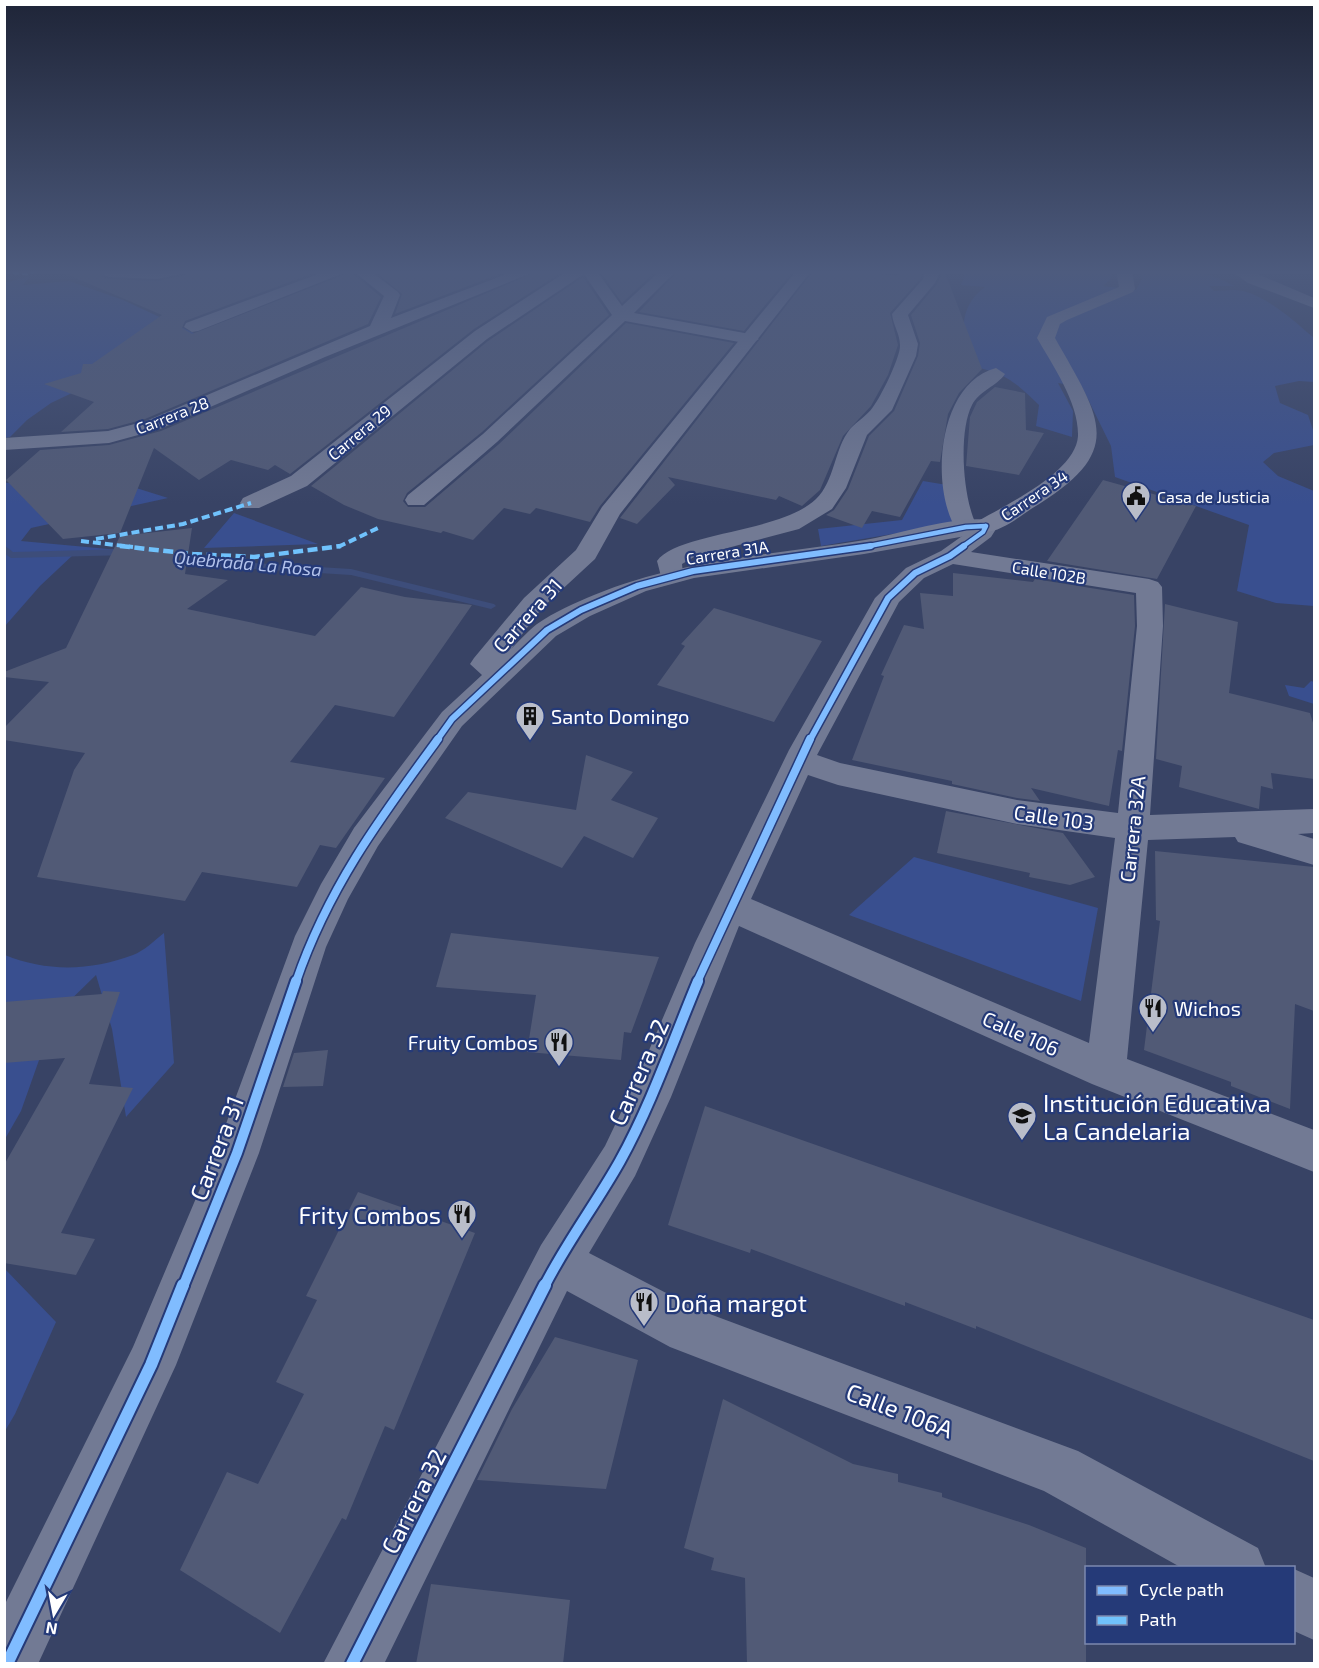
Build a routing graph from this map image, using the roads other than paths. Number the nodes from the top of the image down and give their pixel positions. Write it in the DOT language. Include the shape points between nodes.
graph roads {
  1 [pos="334,348"];
  2 [pos="465,348"];
  3 [pos="585,348"];
  4 [pos="743,348"];
  5 [pos="908,348"];
  6 [pos="1051,348"];
  7 [pos="996,374"];
  8 [pos="4,444"];
  9 [pos="416,500"];
  10 [pos="251,503"];
  11 [pos="976,527"];
  12 [pos="950,556"];
  13 [pos="670,575"];
  14 [pos="1149,587"];
  15 [pos="501,674"];
  16 [pos="799,761"];
  17 [pos="1314,821"];
  18 [pos="1225,826"];
  19 [pos="1133,828"];
  20 [pos="1314,852"];
  21 [pos="732,907"];
  22 [pos="1106,1070"];
  23 [pos="1314,1151"];
  24 [pos="557,1260"];
  25 [pos="1235,1566"];
  26 [pos="1295,1599"];
  27 [pos="1314,1611"];
  28 [pos="7,1664"];
  29 [pos="352,1664"];
  1 -- 8 [label="street, Carrera 28" via="153,425 109,437"];
  2 -- 10 [label="street, Carrera 29" via="299,481"];
  3 -- 9 [label="street" via="490,438"];
  4 -- 15 [label="street, Carrera 31" via="610,512 586,554 534,603 484,664"];
  5 -- 13 [label="street, Carrera 31A" via="882,410 858,434 824,504 791,524 685,552 669,561"];
  6 -- 11 [label="main road, Carrera 34" via="1078,396 1088,437 1084,452 1075,466 1024,504"];
  7 -- 11 [label="street" via="962,406 956,437 956,501 961,520"];
  11 -- 12 [label="street, Carrera 32" via="983,532"];
  11 -- 13 [label="street, Carrera 31A"];
  12 -- 14 [label="street, Calle 102B"];
  12 -- 16 [label="street, Carrera 32" via="915,573 888,598"];
  13 -- 15 [label="street, Carrera 31A" via="581,610 547,630"];
  14 -- 19 [label="street, Carrera 32A" via="1150,626"];
  15 -- 28 [label="street, Carrera 31" via="452,719 366,837 333,894 308,947 237,1153 151,1365"];
  16 -- 19 [label="street, Calle 103" via="838,774 1017,812"];
  16 -- 21 [label="street, Carrera 32"];
  17 -- 18 [label="street, Calle 103"];
  18 -- 19 [label="street, Calle 103"];
  18 -- 20 [label="street"];
  19 -- 22 [label="street, Carrera 32A"];
  21 -- 22 [label="street, Calle 106"];
  21 -- 24 [label="street, Carrera 32" via="620,1161"];
  22 -- 23 [label="street, Calle 106"];
  24 -- 25 [label="street, Calle 106A" via="687,1330 1059,1470"];
  24 -- 29 [label="street, Carrera 32"];
  26 -- 27 [label="street"];
}
